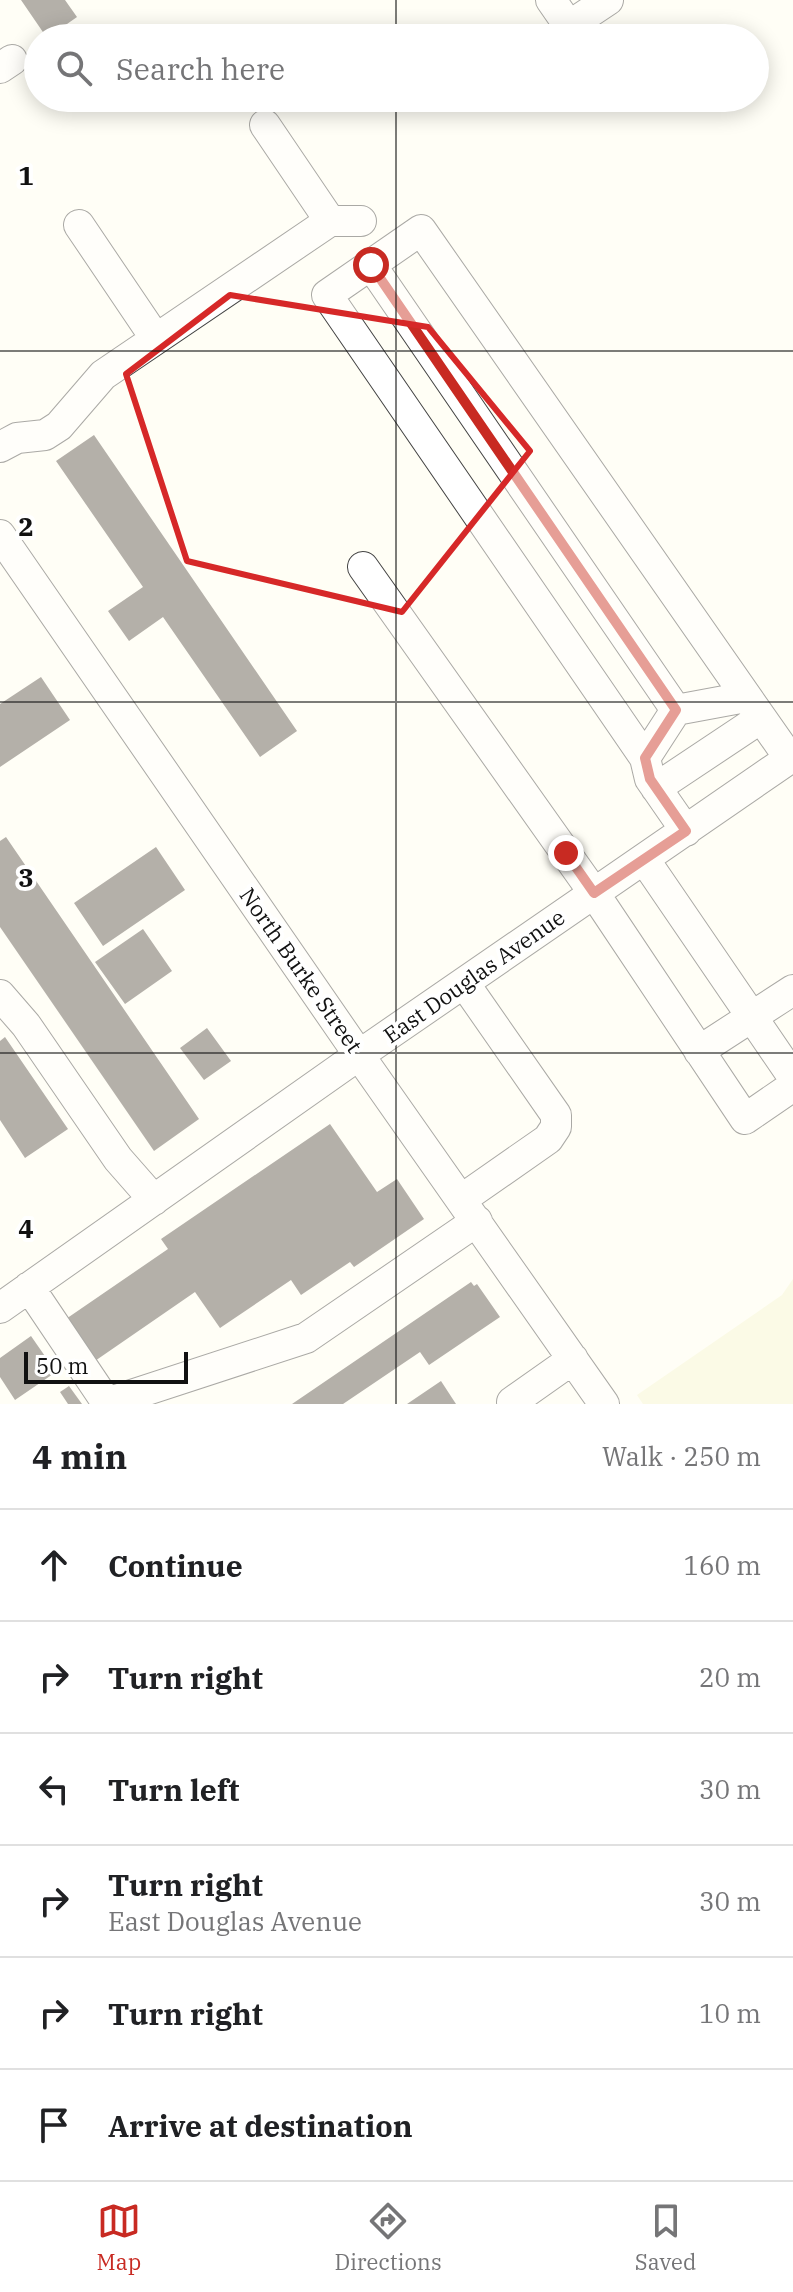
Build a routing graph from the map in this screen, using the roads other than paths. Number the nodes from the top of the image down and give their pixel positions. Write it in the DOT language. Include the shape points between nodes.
graph roads {
  1 [pos="551,0"];
  2 [pos="608,0"];
  3 [pos="568,24"];
  4 [pos="572,24"];
  5 [pos="265,125"];
  6 [pos="330,221"];
  7 [pos="361,221"];
  8 [pos="79,225"];
  9 [pos="371,265"];
  10 [pos="156,339"];
  11 [pos="0,447"];
  12 [pos="0,535"];
  13 [pos="363,567"];
  14 [pos="753,708"];
  15 [pos="676,710"];
  16 [pos="645,758"];
  17 [pos="791,758"];
  18 [pos="656,788"];
  19 [pos="686,831"];
  20 [pos="644,859"];
  21 [pos="594,893"];
  22 [pos="464,983"];
  23 [pos="793,990"];
  24 [pos="0,995"];
  25 [pos="752,1016"];
  26 [pos="699,1051"];
  27 [pos="359,1055"];
  28 [pos="793,1077"];
  29 [pos="793,1086"];
  30 [pos="154,1200"];
  31 [pos="469,1210"];
  32 [pos="29,1287"];
  33 [pos="0,1308"];
  34 [pos="573,1359"];
  35 [pos="514,1404"];
  36 [pos="604,1404"];
  1 -- 3 [label="street"];
  2 -- 4 [label="street"];
  5 -- 6 [label="street"];
  6 -- 7 [label="street"];
  6 -- 10 [label="street"];
  8 -- 10 [label="street"];
  9 -- 14 [label="street" via="421,230"];
  9 -- 15 [label="street"];
  9 -- 16 [label="street" via="327,295"];
  10 -- 11 [label="street" via="95,381 59,426"];
  12 -- 27 [label="street, North Burke Street"];
  13 -- 21 [label="street"];
  14 -- 15 [label="street"];
  14 -- 17 [label="street"];
  14 -- 18 [label="street"];
  15 -- 16 [label="street"];
  16 -- 18 [label="street"];
  17 -- 19 [label="street, East Douglas Avenue"];
  18 -- 19 [label="street"];
  19 -- 20 [label="street, East Douglas Avenue"];
  20 -- 21 [label="street, East Douglas Avenue"];
  20 -- 25 [label="street"];
  21 -- 22 [label="street, East Douglas Avenue"];
  21 -- 26 [label="street"];
  22 -- 27 [label="street, East Douglas Avenue"];
  22 -- 31 [label="street" via="556,1115 548,1139"];
  23 -- 25 [label="street"];
  24 -- 30 [label="street" via="118,1159"];
  25 -- 26 [label="street"];
  25 -- 28 [label="street"];
  26 -- 29 [label="street" via="745,1119"];
  27 -- 30 [label="street, East Douglas Avenue"];
  27 -- 31 [label="street, North Burke Street"];
  30 -- 32 [label="street, East Douglas Avenue"];
  31 -- 32 [label="street" via="306,1338 107,1403"];
  31 -- 34 [label="street, North Burke Street"];
  32 -- 33 [label="street, East Douglas Avenue"];
  34 -- 35 [label="street"];
  34 -- 36 [label="street, North Burke Street"];
}
